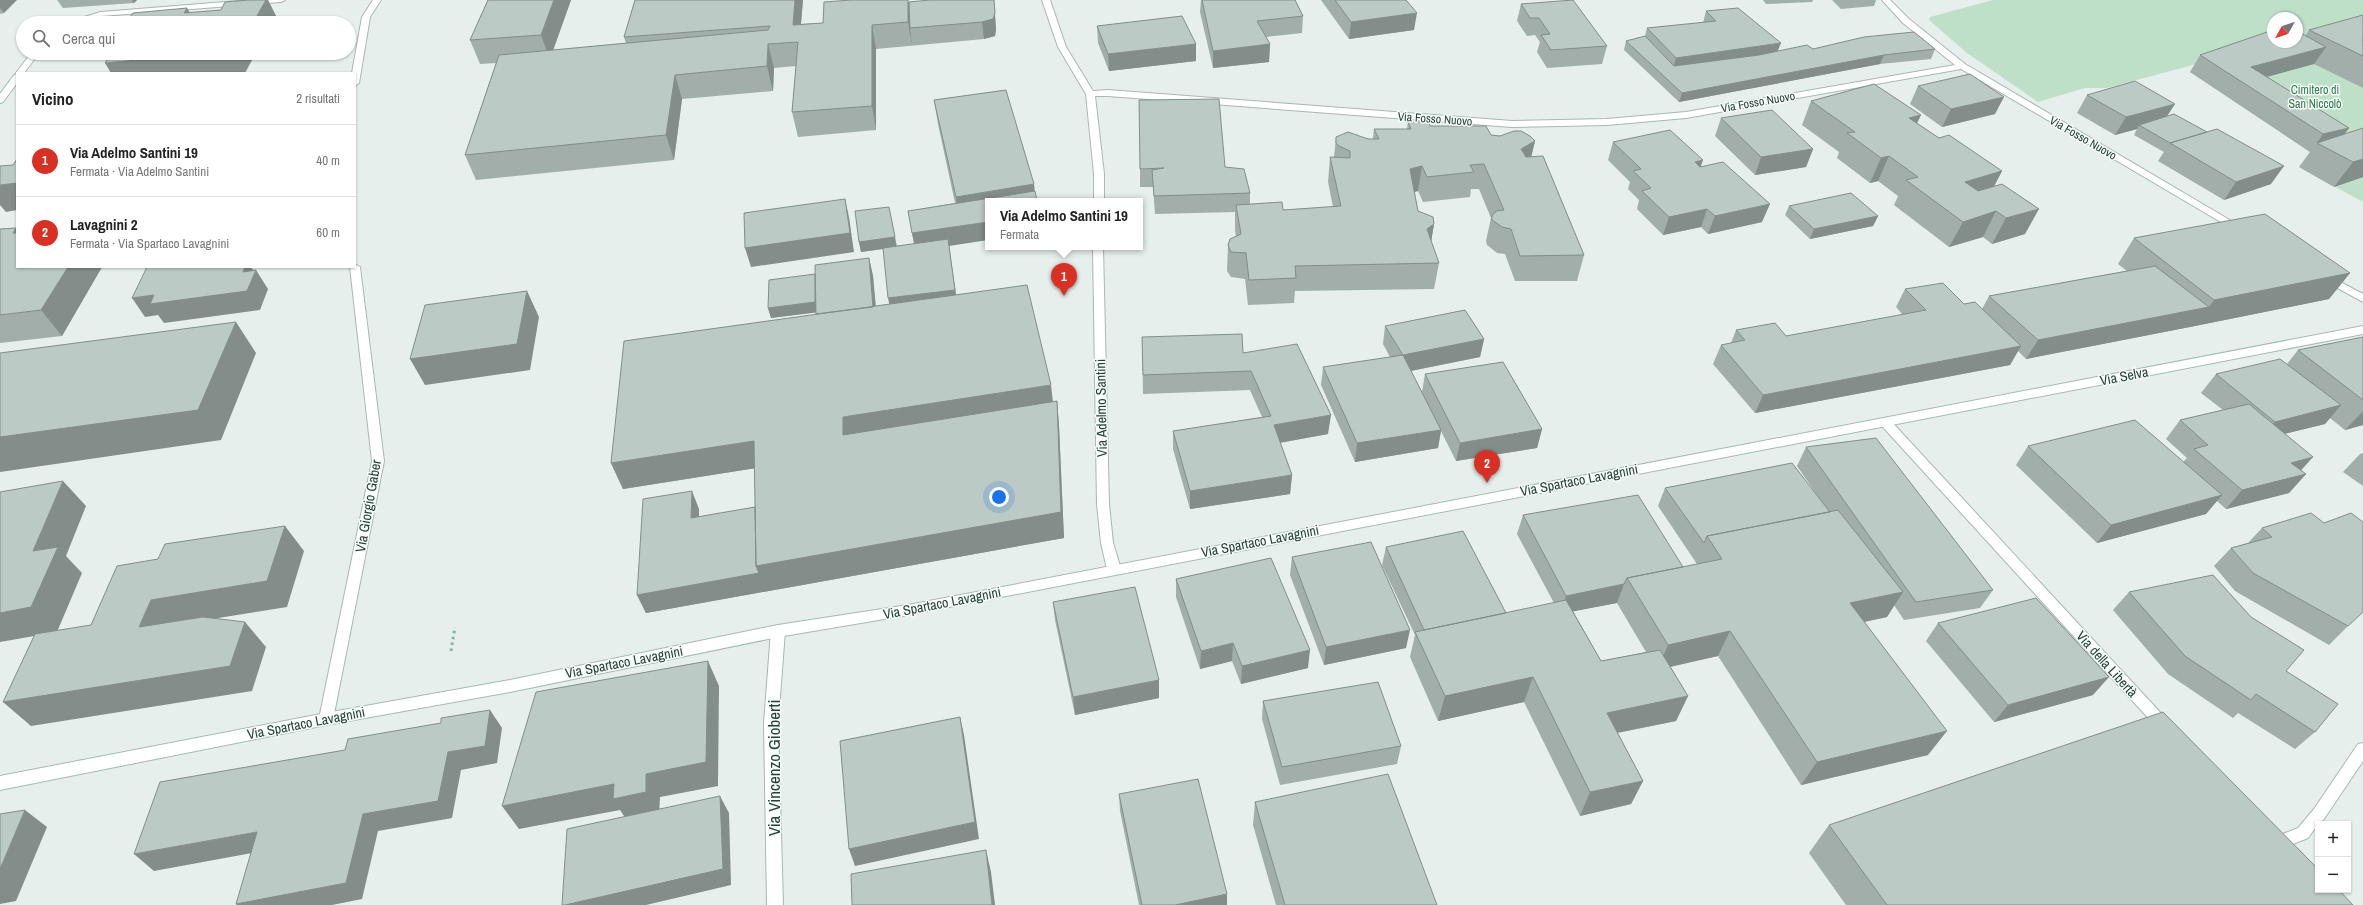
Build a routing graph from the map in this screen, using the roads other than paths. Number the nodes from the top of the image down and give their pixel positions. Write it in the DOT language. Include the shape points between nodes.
graph roads {
  1 [pos="281,0"];
  2 [pos="377,0"];
  3 [pos="1046,0"];
  4 [pos="1886,0"];
  5 [pos="94,16"];
  6 [pos="30,60"];
  7 [pos="1962,66"];
  8 [pos="21,72"];
  9 [pos="356,77"];
  10 [pos="16,78"];
  11 [pos="1090,94"];
  12 [pos="0,100"];
  13 [pos="1098,198"];
  14 [pos="2252,236"];
  15 [pos="1098,250"];
  16 [pos="355,268"];
  17 [pos="2314,271"];
  18 [pos="2363,298"];
  19 [pos="2363,330"];
  20 [pos="1885,422"];
  21 [pos="1114,569"];
  22 [pos="778,631"];
  23 [pos="326,719"];
  24 [pos="2177,740"];
  25 [pos="2363,749"];
  26 [pos="0,783"];
  27 [pos="2264,832"];
  28 [pos="2275,844"];
  29 [pos="2285,855"];
  30 [pos="775,905"];
  1 -- 5 [label="street"];
  2 -- 9 [label="street" via="366,17"];
  3 -- 11 [label="street" via="1062,47"];
  4 -- 7 [label="street" via="1906,21"];
  6 -- 8 [label="street"];
  7 -- 11 [label="street, Via Fosso Nuovo" via="1686,115 1608,122 1512,124 1108,93"];
  7 -- 14 [label="street, Via Fosso Nuovo"];
  10 -- 12 [label="street"];
  11 -- 13 [label="street" via="1099,174"];
  15 -- 21 [label="street, Via Adelmo Santini" via="1103,504 1107,543"];
  16 -- 23 [label="street, Via Giorgio Gaber" via="378,461"];
  17 -- 18 [label="street"];
  19 -- 20 [label="street, Via Selva"];
  20 -- 21 [label="street, Via Spartaco Lavagnini"];
  20 -- 24 [label="street, Via della Libertà"];
  21 -- 22 [label="street, Via Spartaco Lavagnini" via="908,610"];
  22 -- 23 [label="street, Via Spartaco Lavagnini" via="510,686"];
  22 -- 30 [label="street, Via Vincenzo Gioberti" via="770,723"];
  23 -- 26 [label="street, Via Spartaco Lavagnini"];
  25 -- 28 [label="street" via="2303,833"];
  27 -- 28 [label="street"];
  28 -- 29 [label="street"];
}
